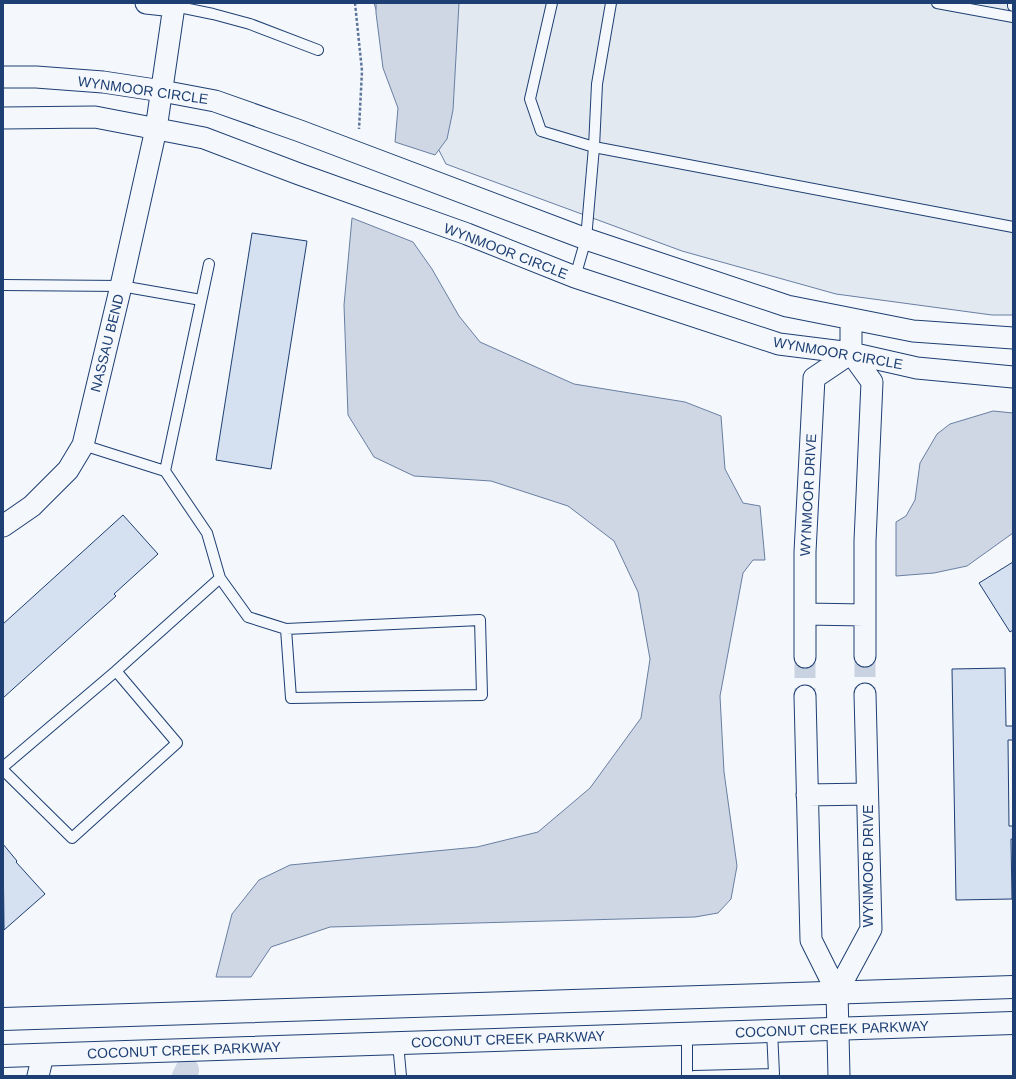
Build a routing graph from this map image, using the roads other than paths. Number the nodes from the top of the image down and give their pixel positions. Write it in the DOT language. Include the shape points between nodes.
graph roads {
  1 [pos="146,3"];
  2 [pos="552,3"];
  3 [pos="611,3"];
  4 [pos="937,3"];
  5 [pos="174,6"];
  6 [pos="1013,17"];
  7 [pos="318,50"];
  8 [pos="3,78"];
  9 [pos="162,91"];
  10 [pos="3,118"];
  11 [pos="156,129"];
  12 [pos="594,147"];
  13 [pos="1013,227"];
  14 [pos="586,239"];
  15 [pos="209,264"];
  16 [pos="574,277"];
  17 [pos="3,285"];
  18 [pos="121,286"];
  19 [pos="201,300"];
  20 [pos="851,318"];
  21 [pos="1013,338"];
  22 [pos="851,353"];
  23 [pos="1013,377"];
  24 [pos="83,445"];
  25 [pos="165,471"];
  26 [pos="3,526"];
  27 [pos="220,578"];
  28 [pos="805,614"];
  29 [pos="865,615"];
  30 [pos="286,629"];
  31 [pos="865,656"];
  32 [pos="805,657"];
  33 [pos="116,672"];
  34 [pos="865,694"];
  35 [pos="805,696"];
  36 [pos="3,769"];
  37 [pos="868,794"];
  38 [pos="807,795"];
  39 [pos="1013,987"];
  40 [pos="837,992"];
  41 [pos="3,1019"];
  42 [pos="1013,1023"];
  43 [pos="838,1028"];
  44 [pos="772,1030"];
  45 [pos="687,1034"];
  46 [pos="398,1043"];
  47 [pos="42,1055"];
  48 [pos="3,1056"];
  49 [pos="774,1075"];
  50 [pos="38,1076"];
  51 [pos="401,1076"];
  52 [pos="687,1076"];
  53 [pos="694,1076"];
  54 [pos="839,1076"];
  1 -- 5 [label="street"];
  2 -- 12 [label="lane" via="530,99 541,131"];
  3 -- 12 [label="lane" via="597,84"];
  4 -- 6 [label="lane"];
  5 -- 7 [label="lane" via="250,24"];
  5 -- 9 [label="street, NASSAU BEND"];
  8 -- 9 [label="street, WYNMOOR CIRCLE" via="36,77 103,82"];
  9 -- 11 [label="street, NASSAU BEND"];
  9 -- 14 [label="street, WYNMOOR CIRCLE" via="215,101"];
  10 -- 11 [label="street, WYNMOOR CIRCLE" via="95,116"];
  11 -- 16 [label="street, WYNMOOR CIRCLE" via="204,138 467,234"];
  11 -- 18 [label="street, NASSAU BEND"];
  12 -- 13 [label="lane"];
  12 -- 14 [label="lane"];
  14 -- 16 [label="lane"];
  14 -- 20 [label="street, WYNMOOR CIRCLE" via="787,306"];
  15 -- 19 [label="lane"];
  16 -- 22 [label="street, WYNMOOR CIRCLE" via="779,344"];
  17 -- 18 [label="lane"];
  18 -- 19 [label="lane"];
  18 -- 24 [label="street, NASSAU BEND"];
  19 -- 25 [label="lane"];
  20 -- 21 [label="street, WYNMOOR CIRCLE" via="913,331"];
  20 -- 22 [label="street"];
  22 -- 23 [label="street, WYNMOOR CIRCLE" via="917,368"];
  22 -- 28 [label="street, WYNMOOR DRIVE" via="814,378 805,552"];
  22 -- 29 [label="street" via="872,382 865,541"];
  24 -- 25 [label="lane"];
  24 -- 26 [label="street, NASSAU BEND" via="68,470 32,506"];
  25 -- 27 [label="lane" via="206,533"];
  27 -- 30 [label="lane" via="248,618"];
  27 -- 33 [label="lane"];
  28 -- 29 [label="street"];
  28 -- 32 [label="street, WYNMOOR DRIVE"];
  29 -- 31 [label="street"];
  30 -- 30 [label="lane" via="480,620 482,695 291,698"];
  33 -- 36 [label="lane"];
  33 -- 36 [label="lane" via="177,743 72,838"];
  34 -- 37 [label="street, WYNMOOR DRIVE"];
  35 -- 38 [label="street"];
  37 -- 38 [label="street"];
  37 -- 40 [label="street, WYNMOOR DRIVE" via="871,929"];
  38 -- 40 [label="street" via="810,940"];
  39 -- 40 [label="main road"];
  40 -- 41 [label="main road"];
  40 -- 43 [label="street"];
  42 -- 43 [label="main road, COCONUT CREEK PARKWAY"];
  43 -- 44 [label="main road, COCONUT CREEK PARKWAY"];
  43 -- 54 [label="street"];
  44 -- 45 [label="main road, COCONUT CREEK PARKWAY"];
  44 -- 49 [label="lane"];
  45 -- 46 [label="main road, COCONUT CREEK PARKWAY"];
  45 -- 52 [label="lane"];
  46 -- 47 [label="main road, COCONUT CREEK PARKWAY"];
  46 -- 51 [label="lane"];
  47 -- 48 [label="main road, COCONUT CREEK PARKWAY"];
  47 -- 50 [label="street"];
  49 -- 53 [label="lane"];
}
